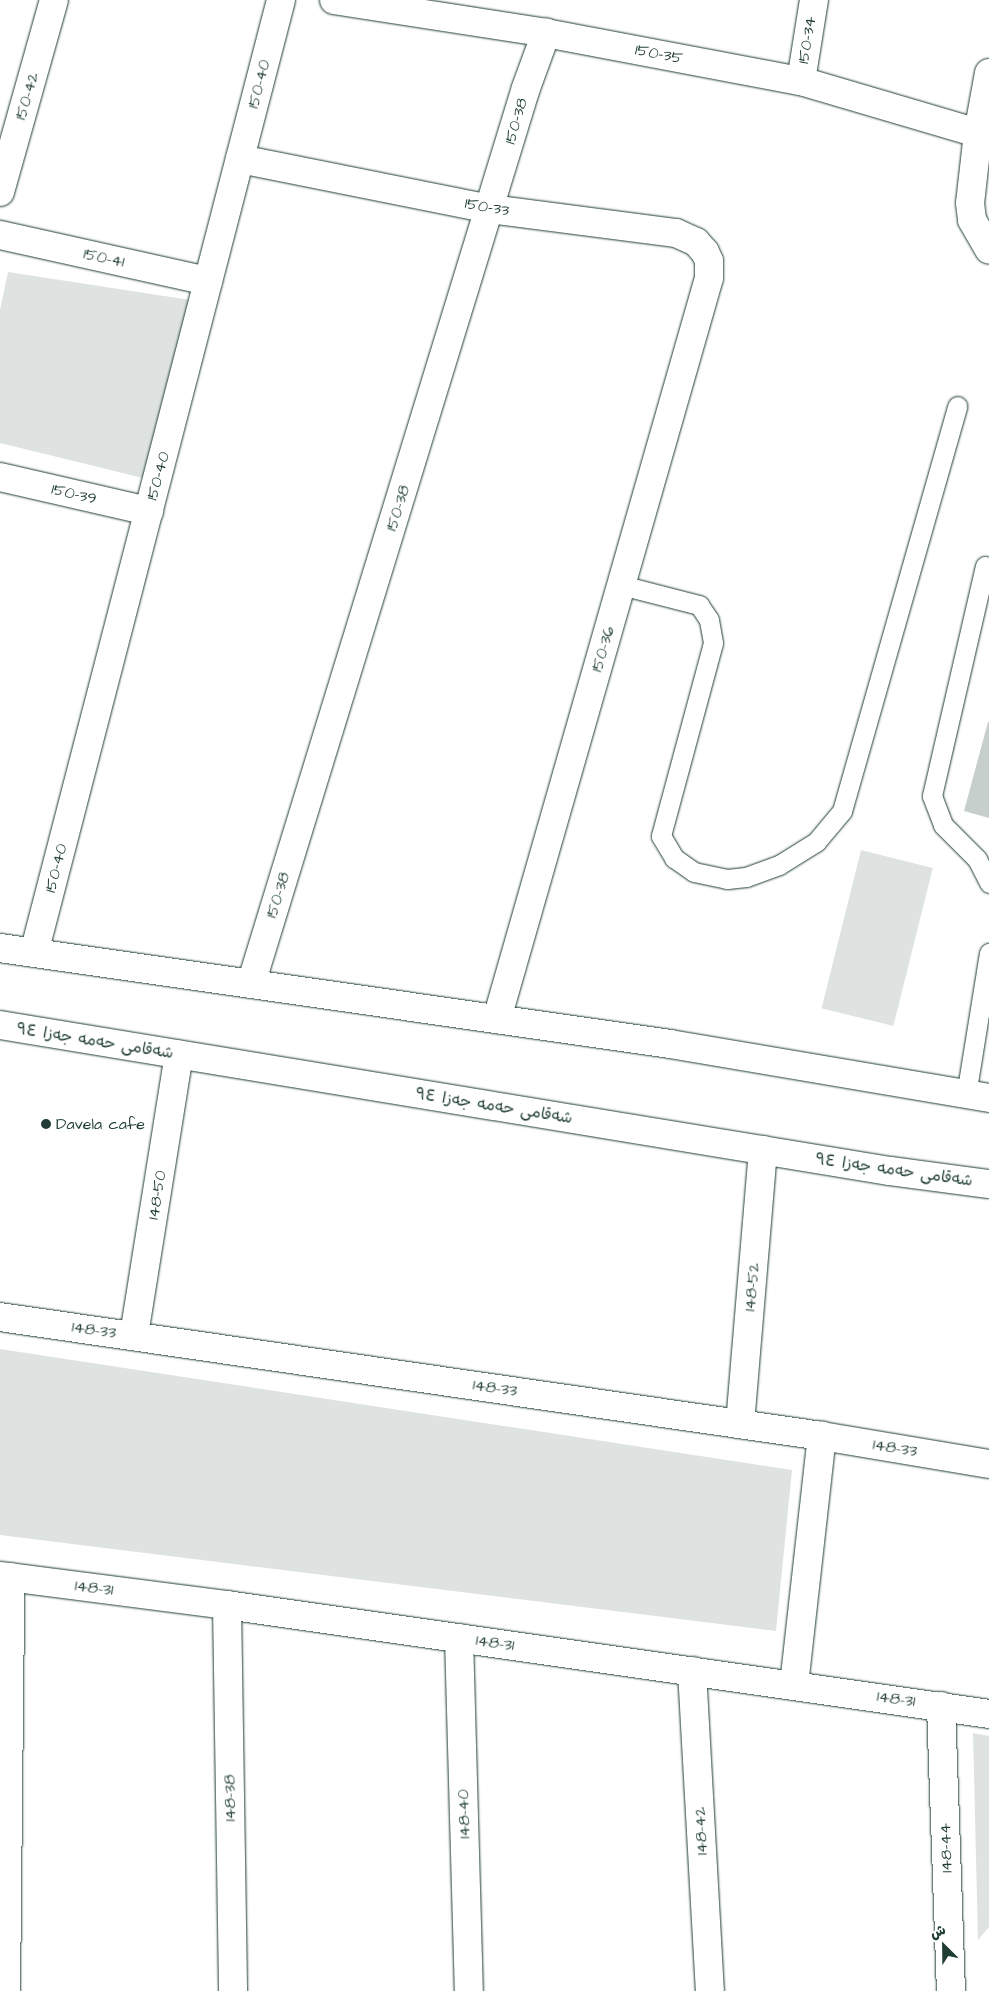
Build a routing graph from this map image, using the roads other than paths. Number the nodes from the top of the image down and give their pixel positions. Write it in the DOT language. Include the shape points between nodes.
graph roads {
  1 [pos="54,0"];
  2 [pos="281,0"];
  3 [pos="334,0"];
  4 [pos="814,0"];
  5 [pos="546,34"];
  6 [pos="989,76"];
  7 [pos="801,81"];
  8 [pos="978,132"];
  9 [pos="240,159"];
  10 [pos="0,192"];
  11 [pos="490,209"];
  12 [pos="0,235"];
  13 [pos="989,249"];
  14 [pos="709,278"];
  15 [pos="208,281"];
  16 [pos="957,406"];
  17 [pos="0,476"];
  18 [pos="149,511"];
  19 [pos="985,566"];
  20 [pos="622,585"];
  21 [pos="989,883"];
  22 [pos="0,948"];
  23 [pos="34,953"];
  24 [pos="989,953"];
  25 [pos="251,984"];
  26 [pos="498,1019"];
  27 [pos="0,1025"];
  28 [pos="180,1054"];
  29 [pos="977,1097"];
  30 [pos="763,1150"];
  31 [pos="989,1184"];
  32 [pos="0,1317"];
  33 [pos="134,1335"];
  34 [pos="740,1424"];
  35 [pos="822,1436"];
  36 [pos="989,1464"];
  37 [pos="5,1576"];
  38 [pos="227,1605"];
  39 [pos="459,1638"];
  40 [pos="692,1671"];
  41 [pos="794,1685"];
  42 [pos="941,1706"];
  43 [pos="989,1714"];
  44 [pos="6,1991"];
  45 [pos="233,1991"];
  46 [pos="469,1991"];
  47 [pos="710,1991"];
  48 [pos="951,1991"];
  1 -- 10 [label="street, 150-42"];
  2 -- 9 [label="street, 150-40"];
  3 -- 5 [label="street, 150-35"];
  4 -- 7 [label="street, 150-34"];
  5 -- 7 [label="street, 150-35"];
  5 -- 11 [label="street, 150-38" via="526,88"];
  6 -- 8 [label="street"];
  7 -- 8 [label="street, 150-35"];
  8 -- 13 [label="street" via="970,203 972,220"];
  9 -- 11 [label="street, 150-33"];
  9 -- 15 [label="street, 150-40"];
  11 -- 14 [label="street, 150-33" via="676,233 696,242 705,252 709,261"];
  11 -- 25 [label="street, 150-38"];
  12 -- 15 [label="street, 150-41"];
  14 -- 20 [label="street, 150-36"];
  15 -- 18 [label="street, 150-40"];
  16 -- 20 [label="lane" via="842,811 816,842 779,865 746,877 727,879 694,872 674,858 661,836 713,643 708,620 699,605"];
  17 -- 18 [label="street, 150-39"];
  18 -- 23 [label="street, 150-40"];
  19 -- 21 [label="lane" via="932,796 943,825 976,859"];
  20 -- 26 [label="street, 150-36"];
  22 -- 23 [label="street"];
  23 -- 25 [label="street"];
  24 -- 29 [label="lane"];
  25 -- 26 [label="street"];
  26 -- 29 [label="street" via="670,1044"];
  27 -- 28 [label="street, شەقامی حەمە جەزا ٩٤"];
  28 -- 30 [label="street, شەقامی حەمە جەزا ٩٤"];
  28 -- 33 [label="street, 148-50"];
  30 -- 31 [label="street, شەقامی حەمە جەزا ٩٤"];
  30 -- 34 [label="street, 148-52"];
  32 -- 33 [label="street, 148-33"];
  33 -- 34 [label="street, 148-33"];
  34 -- 35 [label="street, 148-33"];
  35 -- 36 [label="street, 148-33"];
  35 -- 41 [label="street"];
  37 -- 38 [label="street, 148-31"];
  37 -- 44 [label="street"];
  38 -- 39 [label="street, 148-31"];
  38 -- 45 [label="street, 148-38"];
  39 -- 40 [label="street, 148-31"];
  39 -- 46 [label="street, 148-40"];
  40 -- 41 [label="street, 148-31"];
  40 -- 47 [label="street, 148-42"];
  41 -- 42 [label="street, 148-31"];
  42 -- 43 [label="street, 148-31"];
  42 -- 48 [label="street, 148-44"];
}
